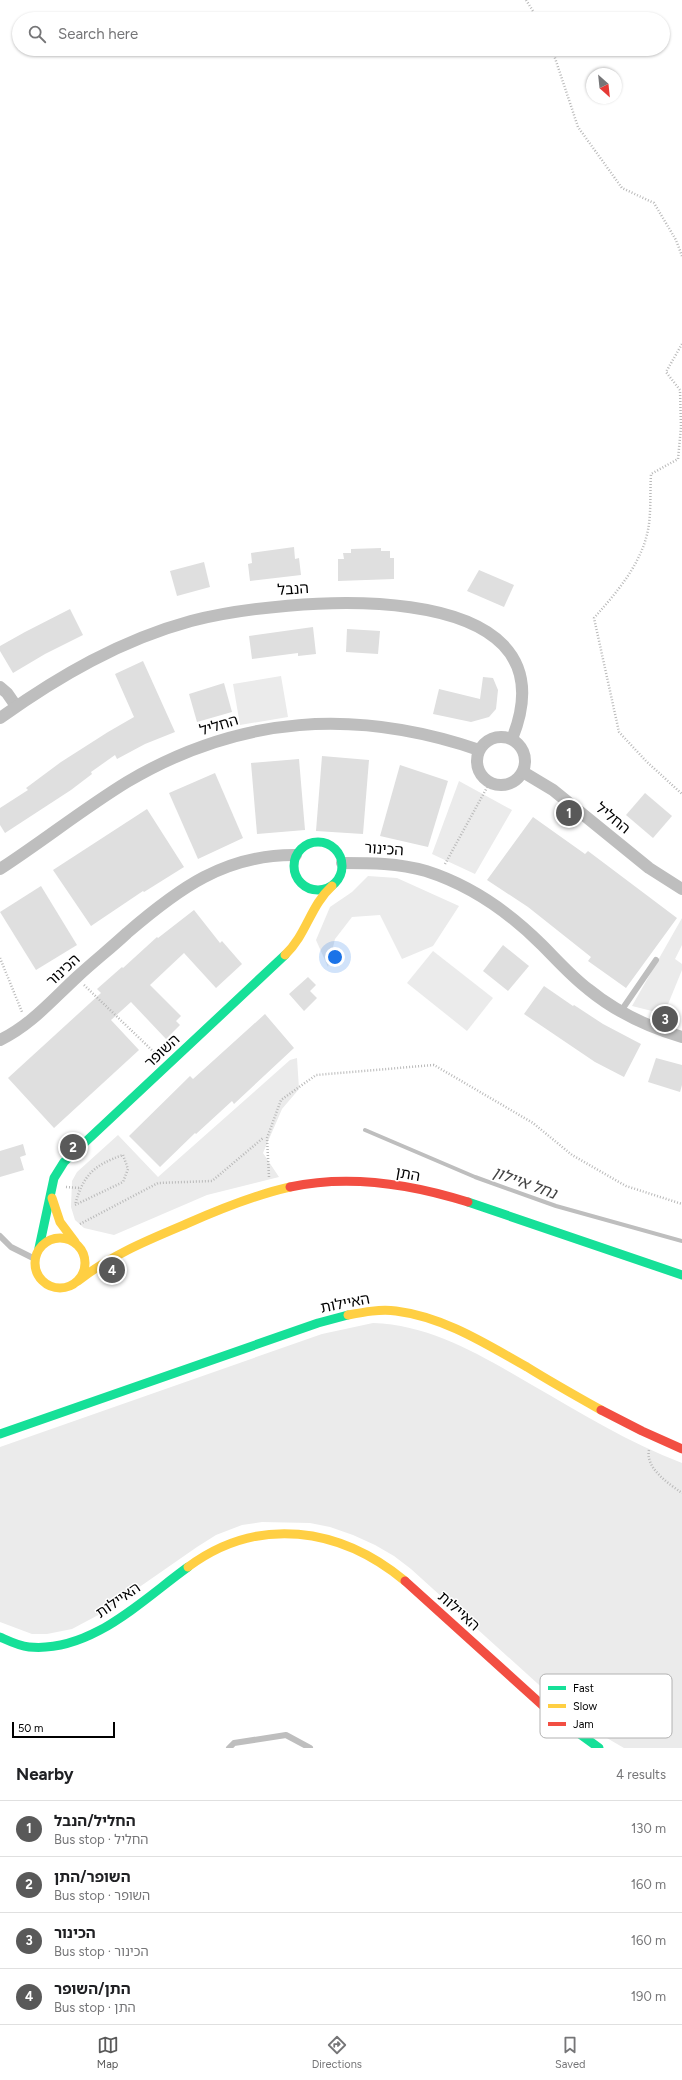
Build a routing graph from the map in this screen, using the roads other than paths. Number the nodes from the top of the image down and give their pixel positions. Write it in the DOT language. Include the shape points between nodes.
graph roads {
  1 [pos="0,687"];
  2 [pos="16,706"];
  3 [pos="0,718"];
  4 [pos="512,739"];
  5 [pos="479,750"];
  6 [pos="523,772"];
  7 [pos="296,855"];
  8 [pos="342,863"];
  9 [pos="0,869"];
  10 [pos="298,881"];
  11 [pos="332,886"];
  12 [pos="682,889"];
  13 [pos="303,898"];
  14 [pos="304,908"];
  15 [pos="303,936"];
  16 [pos="656,960"];
  17 [pos="621,1011"];
  18 [pos="682,1037"];
  19 [pos="0,1040"];
  20 [pos="51,1194"];
  21 [pos="0,1236"];
  22 [pos="76,1244"];
  23 [pos="39,1248"];
  24 [pos="89,1248"];
  25 [pos="127,1249"];
  26 [pos="104,1250"];
  27 [pos="35,1259"];
  28 [pos="682,1275"];
  29 [pos="78,1281"];
  30 [pos="0,1434"];
  31 [pos="682,1449"];
  32 [pos="0,1637"];
  33 [pos="540,1703"];
  34 [pos="585,1738"];
  35 [pos="229,1748"];
  36 [pos="310,1748"];
  37 [pos="600,1748"];
  1 -- 2 [label="street"];
  2 -- 3 [label="street, הנבל"];
  2 -- 4 [label="street, הנבל" via="113,649 191,622 270,606 357,603 400,606 450,615 476,624 495,636 506,647 521,678 522,712"];
  4 -- 5 [label="street" via="494,737 486,741"];
  4 -- 6 [label="street" via="521,746 524,753"];
  5 -- 6 [label="street" via="477,768 490,782 508,784"];
  5 -- 9 [label="street, החליל" via="421,733 342,723 266,728 193,749 128,782"];
  6 -- 12 [label="street, החליל" via="553,790 649,868"];
  7 -- 8 [label="street" via="306,844 322,842 335,849"];
  7 -- 10 [label="street" via="293,870"];
  7 -- 19 [label="street, הכינור" via="252,858 224,867 197,881 157,907 27,1024"];
  8 -- 11 [label="street" via="341,874"];
  8 -- 17 [label="street, הכינור" via="394,864 438,876 473,892 522,926 588,990"];
  10 -- 11 [label="street" via="306,888 314,890 325,890"];
  10 -- 13 [label="street"];
  11 -- 15 [label="street, השופר" via="315,905"];
  14 -- 15 [label="street"];
  15 -- 20 [label="street, השופר" via="64,1162 54,1178"];
  16 -- 17 [label="lane"];
  17 -- 18 [label="street, הכינור" via="637,1020"];
  20 -- 22 [label="street, השופר" via="54,1211 65,1232"];
  20 -- 23 [label="street, השופר"];
  21 -- 27 [label="lane" via="11,1247"];
  22 -- 23 [label="street" via="68,1239 56,1238 48,1240"];
  22 -- 24 [label="street"];
  22 -- 29 [label="street" via="83,1251 86,1263"];
  23 -- 27 [label="street"];
  25 -- 26 [label="street, התן"];
  25 -- 28 [label="street, התן" via="230,1205 270,1192 315,1182 342,1181 420,1190 495,1210"];
  25 -- 29 [label="street, התן" via="103,1261"];
  27 -- 29 [label="street" via="37,1274 48,1286 64,1288"];
  30 -- 31 [label="street, האיילות" via="318,1322 372,1310 417,1315 466,1333 619,1420"];
  32 -- 33 [label="street, האיילות" via="30,1647 48,1647 76,1641 109,1624 222,1547 246,1538 289,1534 326,1539 370,1556 403,1579"];
  34 -- 37 [label="street, האיילות"];
  35 -- 36 [label="lane" via="234,1743 286,1736"];
}
